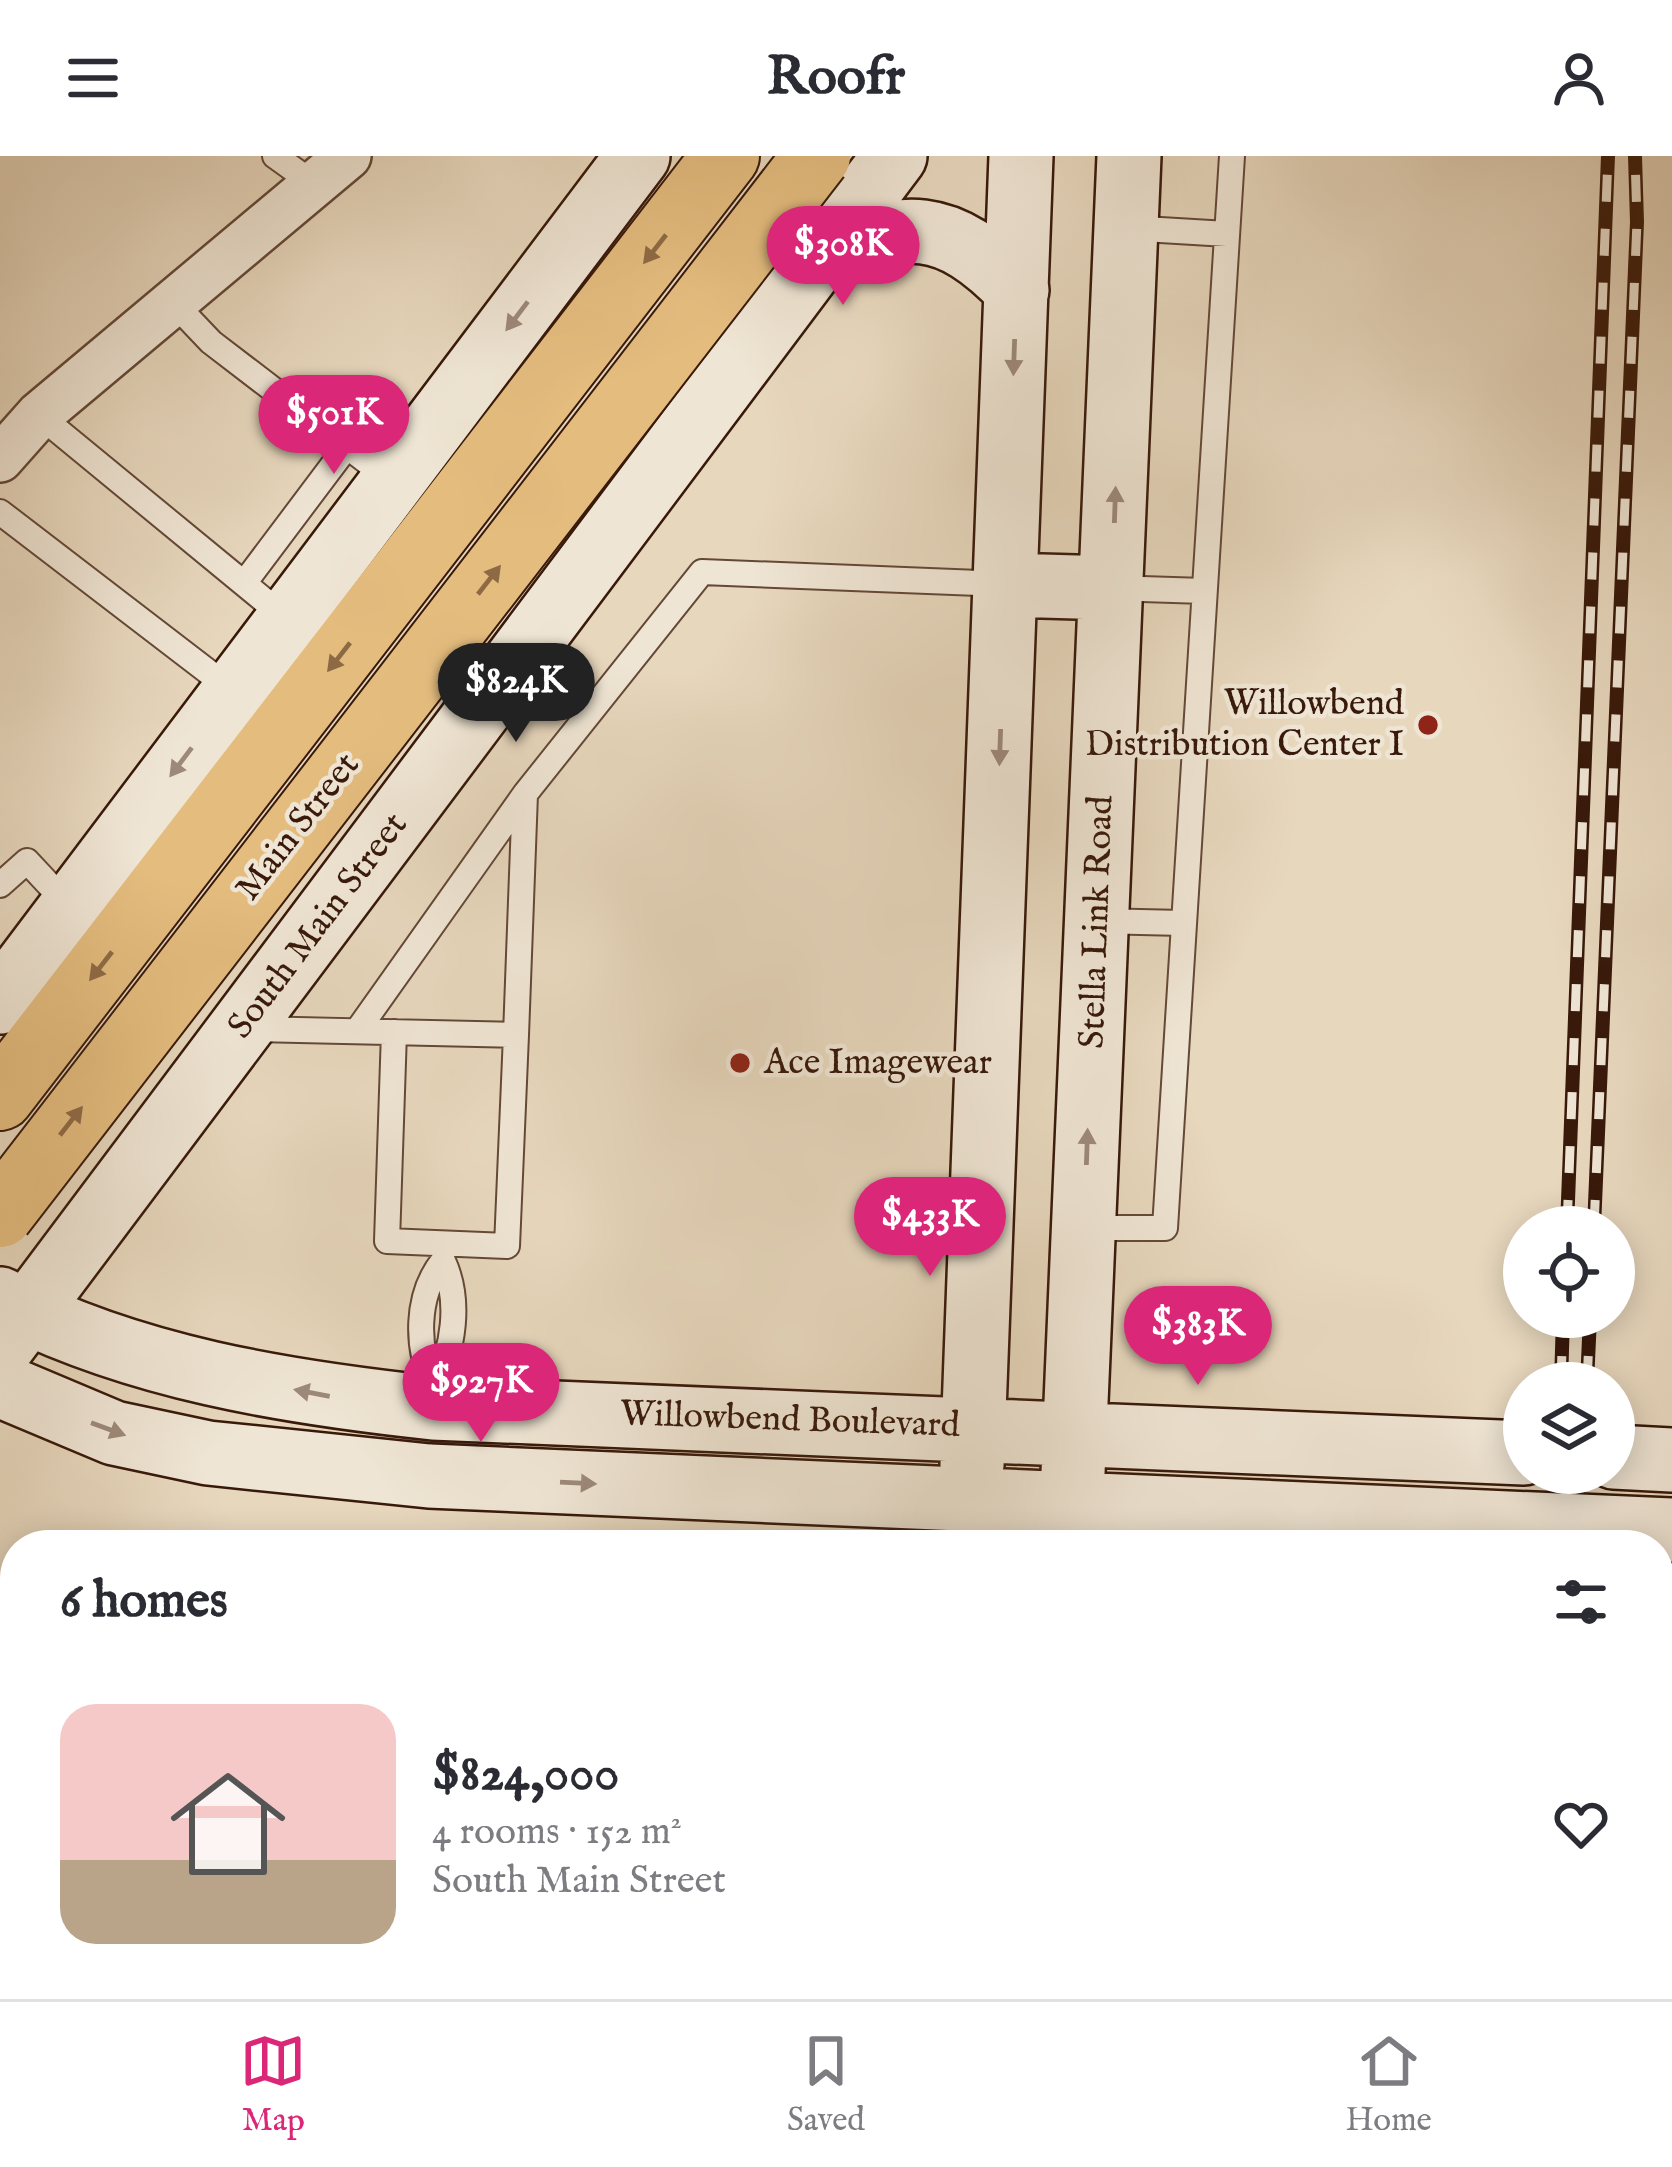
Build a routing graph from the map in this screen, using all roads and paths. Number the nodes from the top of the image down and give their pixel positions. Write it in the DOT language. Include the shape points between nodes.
graph roads {
  1 [pos="275,156"];
  2 [pos="638,156"];
  3 [pos="726,156"];
  4 [pos="817,156"];
  5 [pos="895,156"];
  6 [pos="1022,156"];
  7 [pos="1130,156"];
  8 [pos="1232,156"];
  9 [pos="331,170"];
  10 [pos="1126,228"];
  11 [pos="1227,234"];
  12 [pos="817,261"];
  13 [pos="1017,290"];
  14 [pos="173,302"];
  15 [pos="38,415"];
  16 [pos="0,459"];
  17 [pos="371,463"];
  18 [pos="0,512"];
  19 [pos="1006,584"];
  20 [pos="1112,588"];
  21 [pos="1204,591"];
  22 [pos="267,601"];
  23 [pos="234,692"];
  24 [pos="525,794"];
  25 [pos="0,885"];
  26 [pos="71,908"];
  27 [pos="1097,921"];
  28 [pos="1184,923"];
  29 [pos="0,1002"];
  30 [pos="241,1029"];
  31 [pos="357,1031"];
  32 [pos="394,1032"];
  33 [pos="516,1035"];
  34 [pos="0,1096"];
  35 [pos="0,1172"];
  36 [pos="134,1172"];
  37 [pos="0,1214"];
  38 [pos="1084,1228"];
  39 [pos="443,1252"];
  40 [pos="10,1320"];
  41 [pos="0,1385"];
  42 [pos="434,1397"];
  43 [pos="974,1427"];
  44 [pos="1075,1431"];
  45 [pos="1503,1452"];
  46 [pos="1635,1458"];
  47 [pos="1672,1460"];
  48 [pos="429,1476"];
  49 [pos="969,1523"];
  50 [pos="1072,1525"];
  51 [pos="1672,1530"];
  1 -- 9 [label="lane"];
  2 -- 17 [label="main road, one-way"];
  3 -- 34 [label="highway, Main Street, one-way"];
  37 -- 4 [label="highway, Main Street, one-way, bridge"];
  5 -- 12 [label="main road, South Main Street"];
  6 -- 13 [label="main road"];
  7 -- 10 [label="main road, Stella Link Road"];
  8 -- 11 [label="lane"];
  9 -- 14 [label="street"];
  10 -- 11 [label="lane"];
  20 -- 10 [label="main road, Stella Link Road, one-way"];
  11 -- 21 [label="lane"];
  12 -- 13 [label="main road" via="870,234 920,228 986,257"];
  12 -- 30 [label="main road, South Main Street"];
  13 -- 19 [label="main road, one-way"];
  14 -- 15 [label="street"];
  14 -- 17 [label="lane" via="212,342"];
  15 -- 16 [label="street"];
  15 -- 22 [label="lane"];
  17 -- 22 [label="main road"];
  18 -- 23 [label="lane"];
  19 -- 20 [label="main road"];
  19 -- 24 [label="lane" via="702,572"];
  19 -- 43 [label="main road, one-way"];
  20 -- 21 [label="lane"];
  20 -- 27 [label="main road, Stella Link Road"];
  21 -- 28 [label="lane"];
  22 -- 23 [label="main road"];
  23 -- 26 [label="main road, one-way"];
  24 -- 31 [label="lane"];
  24 -- 33 [label="lane"];
  25 -- 26 [label="lane" via="27,861"];
  26 -- 29 [label="main road"];
  27 -- 28 [label="lane"];
  38 -- 27 [label="main road, Stella Link Road, one-way"];
  28 -- 38 [label="lane" via="1165,1228"];
  30 -- 31 [label="lane"];
  30 -- 36 [label="main road, South Main Street"];
  31 -- 32 [label="lane"];
  32 -- 33 [label="lane"];
  32 -- 39 [label="lane" via="387,1241"];
  33 -- 39 [label="lane" via="507,1246"];
  35 -- 36 [label="main road" via="51,1199 73,1201"];
  36 -- 40 [label="main road, South Main Street"];
  38 -- 44 [label="main road, Stella Link Road"];
  39 -- 42 [label="lane" via="426,1282 420,1358"];
  42 -- 40 [label="main road, Willowbend Boulevard, one-way" via="324,1396"];
  41 -- 48 [label="main road, Willowbend Boulevard, one-way" via="114,1433 208,1454"];
  42 -- 43 [label="main road, Willowbend Boulevard"];
  42 -- 48 [label="main road"];
  43 -- 44 [label="main road, Willowbend Boulevard"];
  43 -- 49 [label="main road"];
  44 -- 45 [label="main road, Willowbend Boulevard"];
  44 -- 50 [label="main road, Stella Link Road"];
  46 -- 47 [label="main road"];
  48 -- 49 [label="main road, Willowbend Boulevard, one-way"];
  49 -- 50 [label="main road, Willowbend Boulevard"];
  50 -- 51 [label="main road, Willowbend Boulevard"];
}
